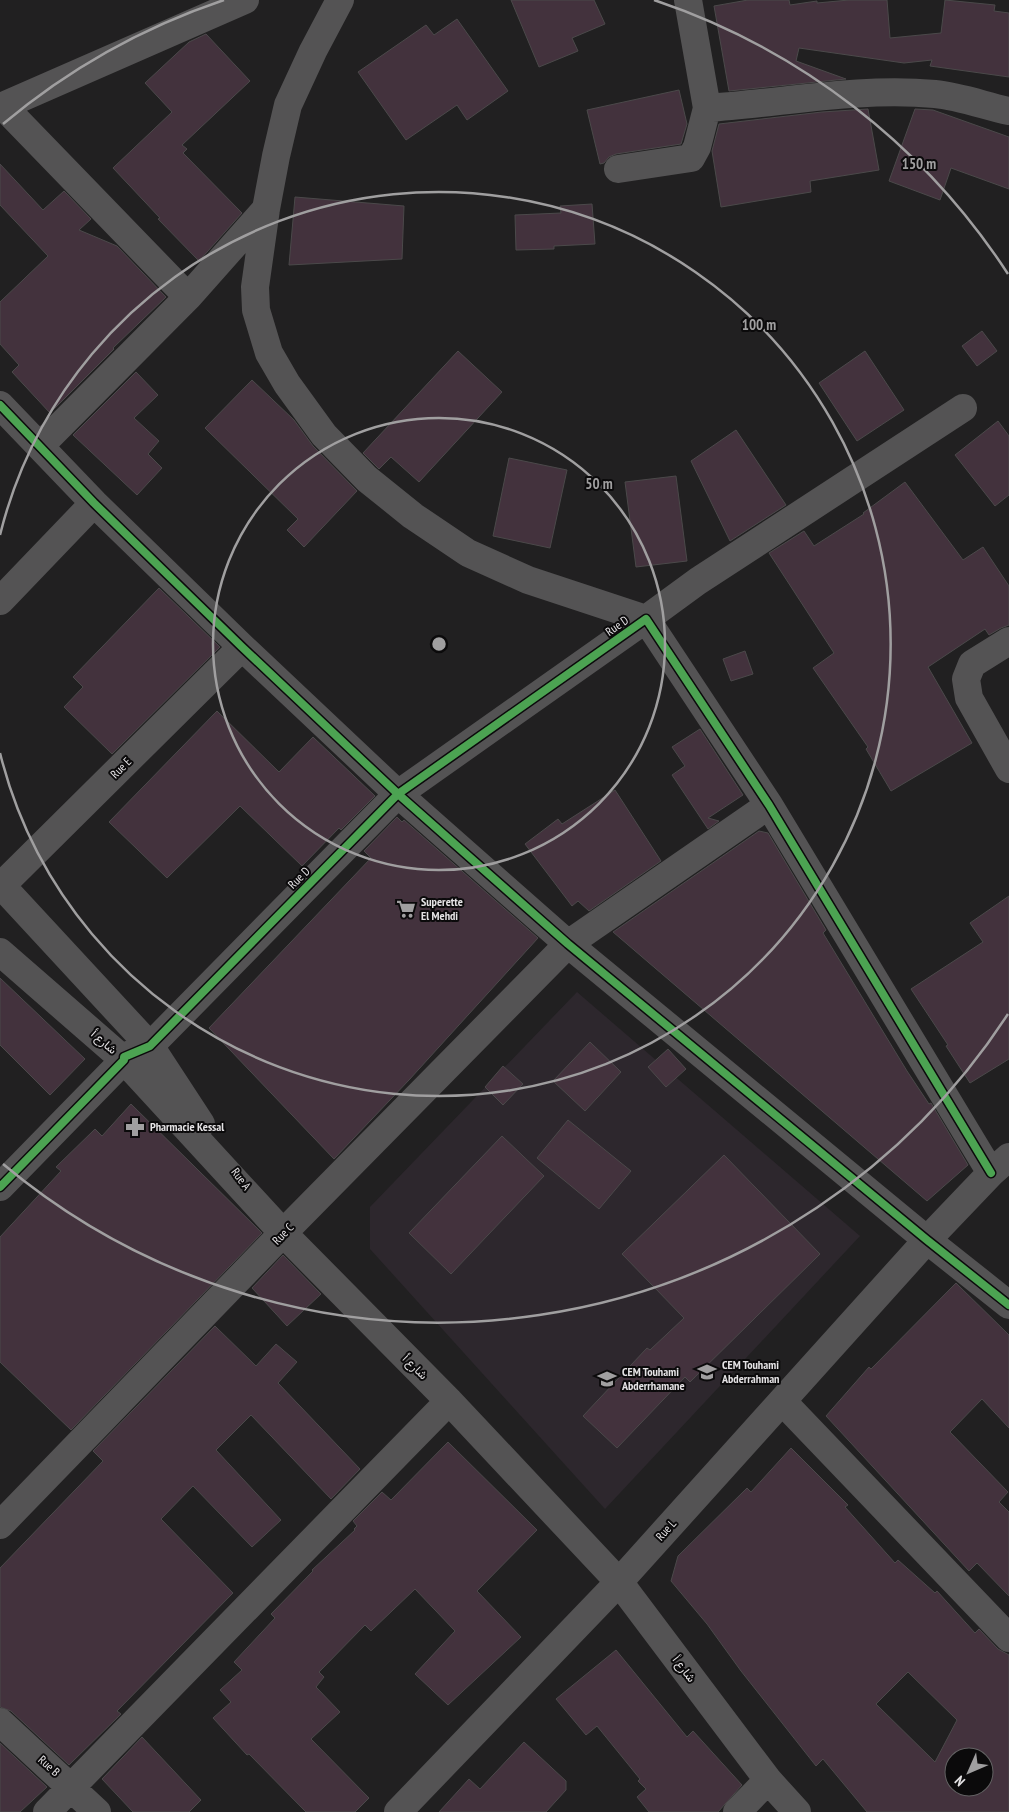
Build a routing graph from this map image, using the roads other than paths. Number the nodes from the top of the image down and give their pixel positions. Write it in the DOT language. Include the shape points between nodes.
graph roads {
  1 [pos="245,0"];
  2 [pos="340,0"];
  3 [pos="688,0"];
  4 [pos="2,108"];
  5 [pos="707,108"];
  6 [pos="1009,111"];
  7 [pos="618,169"];
  8 [pos="266,209"];
  9 [pos="188,297"];
  10 [pos="0,405"];
  11 [pos="963,408"];
  12 [pos="40,446"];
  13 [pos="94,503"];
  14 [pos="0,601"];
  15 [pos="646,619"];
  16 [pos="1009,641"];
  17 [pos="242,647"];
  18 [pos="1009,768"];
  19 [pos="398,794"];
  20 [pos="769,805"];
  21 [pos="1,886"];
  22 [pos="568,944"];
  23 [pos="0,952"];
  24 [pos="150,1046"];
  25 [pos="124,1058"];
  26 [pos="1000,1165"];
  27 [pos="238,1175"];
  28 [pos="0,1187"];
  29 [pos="283,1233"];
  30 [pos="928,1240"];
  31 [pos="1009,1305"];
  32 [pos="449,1401"];
  33 [pos="783,1402"];
  34 [pos="0,1526"];
  35 [pos="619,1582"];
  36 [pos="1009,1638"];
  37 [pos="0,1722"];
  38 [pos="768,1780"];
  39 [pos="72,1788"];
  40 [pos="47,1812"];
  41 [pos="97,1812"];
  42 [pos="398,1812"];
  43 [pos="737,1812"];
  44 [pos="797,1812"];
  1 -- 4 [label="street"];
  2 -- 8 [label="street" via="288,105"];
  3 -- 5 [label="street"];
  4 -- 9 [label="street"];
  5 -- 6 [label="street" via="845,93 894,92 936,94"];
  5 -- 7 [label="street" via="691,158"];
  8 -- 9 [label="street"];
  8 -- 15 [label="street" via="255,287 256,310 269,353 324,435 367,479 468,554 528,580"];
  9 -- 12 [label="street"];
  10 -- 12 [label="street"];
  11 -- 15 [label="street, Rue D"];
  12 -- 13 [label="street"];
  13 -- 14 [label="street"];
  13 -- 17 [label="street"];
  15 -- 19 [label="street, Rue D"];
  15 -- 20 [label="street"];
  16 -- 18 [label="street" via="972,664 966,679 969,698"];
  17 -- 19 [label="street"];
  17 -- 21 [label="street, Rue E"];
  19 -- 22 [label="street"];
  19 -- 24 [label="street, Rue D"];
  20 -- 22 [label="street, Rue C"];
  20 -- 26 [label="street"];
  21 -- 24 [label="street"];
  22 -- 29 [label="street, Rue C"];
  22 -- 30 [label="street"];
  23 -- 25 [label="street, شارع أ"];
  24 -- 25 [label="street, Rue D"];
  24 -- 27 [label="street, Rue A"];
  25 -- 27 [label="street, شارع أ"];
  25 -- 28 [label="street, Rue D"];
  25 -- 29 [label="street, شارع أ"];
  26 -- 30 [label="street, Rue L"];
  27 -- 29 [label="street, Rue A"];
  29 -- 32 [label="street, شارع أ"];
  29 -- 34 [label="street, Rue C"];
  30 -- 31 [label="street"];
  30 -- 33 [label="street, Rue L"];
  32 -- 35 [label="street, شارع أ"];
  32 -- 39 [label="street"];
  33 -- 35 [label="street, Rue L"];
  33 -- 36 [label="street"];
  35 -- 38 [label="street, شارع أ"];
  35 -- 42 [label="street, Rue L"];
  37 -- 39 [label="street, Rue B"];
  38 -- 43 [label="street"];
  38 -- 44 [label="street, شارع أ"];
  39 -- 40 [label="street"];
  39 -- 41 [label="street, Rue B"];
}
